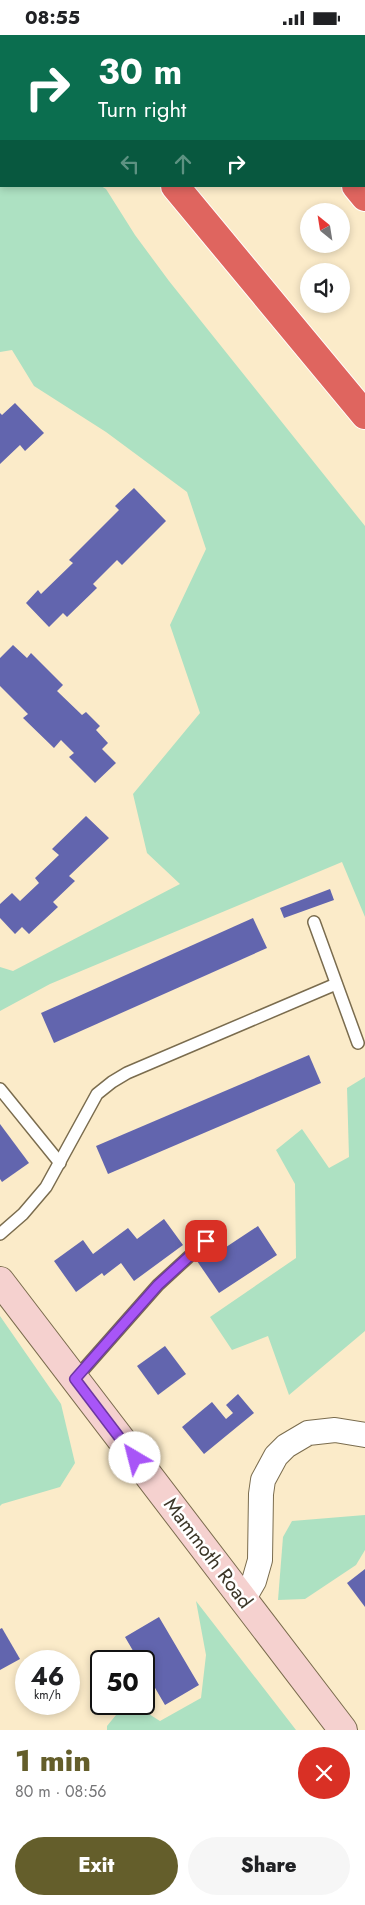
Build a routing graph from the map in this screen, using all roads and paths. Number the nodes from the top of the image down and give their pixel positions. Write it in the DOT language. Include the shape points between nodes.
graph roads {
  1 [pos="176,187"];
  2 [pos="357,187"];
  3 [pos="365,197"];
  4 [pos="365,415"];
  5 [pos="314,922"];
  6 [pos="336,984"];
  7 [pos="358,1043"];
  8 [pos="0,1089"];
  9 [pos="60,1163"];
  10 [pos="0,1234"];
  11 [pos="206,1241"];
  12 [pos="0,1281"];
  13 [pos="75,1379"];
  14 [pos="365,1435"];
  15 [pos="243,1600"];
  16 [pos="343,1730"];
  1 -- 4 [label="highway"];
  2 -- 3 [label="highway"];
  5 -- 6 [label="lane"];
  6 -- 7 [label="lane"];
  6 -- 9 [label="lane" via="112,1082 97,1095"];
  8 -- 9 [label="lane"];
  9 -- 10 [label="lane" via="37,1199"];
  11 -- 13 [label="lane" via="158,1285"];
  12 -- 13 [label="main road, Mammoth Road"];
  13 -- 15 [label="main road, Mammoth Road"];
  14 -- 15 [label="street" via="335,1430 308,1433 276,1456 263,1481 260,1560 254,1581"];
  15 -- 16 [label="main road, Mammoth Road"];
}
